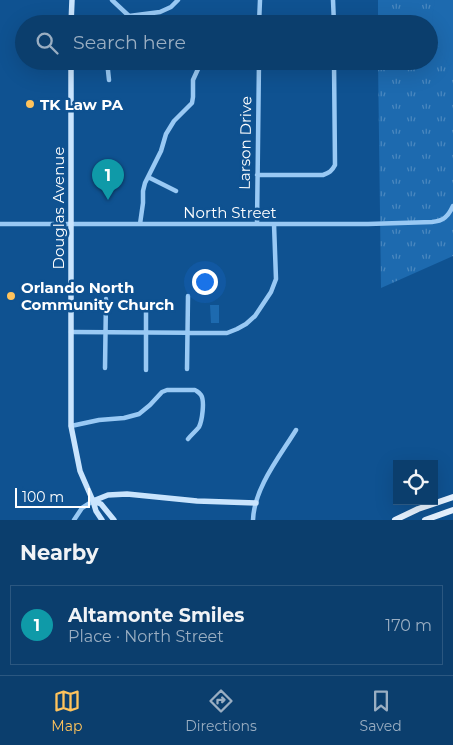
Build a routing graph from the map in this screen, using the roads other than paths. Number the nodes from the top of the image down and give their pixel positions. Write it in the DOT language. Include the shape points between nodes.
graph roads {
  1 [pos="72,0"];
  2 [pos="112,0"];
  3 [pos="178,0"];
  4 [pos="260,0"];
  5 [pos="333,0"];
  6 [pos="71,15"];
  7 [pos="128,15"];
  8 [pos="137,15"];
  9 [pos="259,15"];
  10 [pos="334,15"];
  11 [pos="71,70"];
  12 [pos="108,70"];
  13 [pos="198,70"];
  14 [pos="259,70"];
  15 [pos="334,70"];
  16 [pos="109,80"];
  17 [pos="331,172"];
  18 [pos="257,175"];
  19 [pos="148,177"];
  20 [pos="336,177"];
  21 [pos="176,191"];
  22 [pos="453,206"];
  23 [pos="0,224"];
  24 [pos="70,224"];
  25 [pos="140,224"];
  26 [pos="257,224"];
  27 [pos="274,224"];
  28 [pos="188,296"];
  29 [pos="106,298"];
  30 [pos="146,304"];
  31 [pos="70,332"];
  32 [pos="105,332"];
  33 [pos="147,334"];
  34 [pos="188,334"];
  35 [pos="105,368"];
  36 [pos="187,369"];
  37 [pos="146,370"];
  38 [pos="71,426"];
  39 [pos="296,430"];
  40 [pos="188,439"];
  41 [pos="453,497"];
  42 [pos="93,501"];
  43 [pos="440,501"];
  44 [pos="256,503"];
  45 [pos="453,510"];
  46 [pos="444,513"];
  47 [pos="74,520"];
  48 [pos="102,520"];
  49 [pos="114,520"];
  50 [pos="253,520"];
  51 [pos="395,520"];
  52 [pos="425,520"];
  1 -- 6 [label="main road"];
  2 -- 7 [label="street"];
  3 -- 8 [label="street" via="160,12"];
  4 -- 9 [label="street"];
  5 -- 10 [label="street"];
  11 -- 24 [label="main road, Douglas Avenue"];
  12 -- 16 [label="street"];
  13 -- 19 [label="street" via="193,80 192,103 166,134"];
  14 -- 18 [label="street, Larson Drive"];
  15 -- 17 [label="street" via="335,165"];
  17 -- 18 [label="street" via="324,175"];
  17 -- 20 [label="street"];
  18 -- 26 [label="street, Larson Drive"];
  19 -- 21 [label="street"];
  19 -- 25 [label="street" via="143,191"];
  22 -- 27 [label="street, North Street" via="449,214 439,221"];
  23 -- 24 [label="street, North Street"];
  24 -- 25 [label="street, North Street"];
  24 -- 31 [label="main road, Douglas Avenue"];
  25 -- 26 [label="street, North Street"];
  26 -- 27 [label="street, North Street"];
  27 -- 34 [label="street" via="276,279 254,316 246,324 227,333"];
  28 -- 34 [label="street"];
  29 -- 32 [label="street"];
  30 -- 33 [label="street"];
  31 -- 32 [label="street"];
  31 -- 38 [label="main road, Douglas Avenue"];
  32 -- 33 [label="street"];
  32 -- 35 [label="street"];
  33 -- 34 [label="street"];
  33 -- 37 [label="street"];
  34 -- 36 [label="street"];
  38 -- 40 [label="street" via="140,414 167,390 195,390 203,397 201,421"];
  38 -- 42 [label="main road, Douglas Avenue" via="80,471"];
  39 -- 44 [label="street" via="266,478"];
  41 -- 43 [label="main road"];
  42 -- 44 [label="main road" via="108,495 127,494"];
  42 -- 47 [label="street" via="82,508"];
  42 -- 48 [label="main road, Douglas Avenue"];
  42 -- 49 [label="main road" via="101,504"];
  43 -- 46 [label="street"];
  43 -- 51 [label="main road"];
  44 -- 50 [label="street"];
  45 -- 46 [label="main road"];
  46 -- 52 [label="main road"];
}
